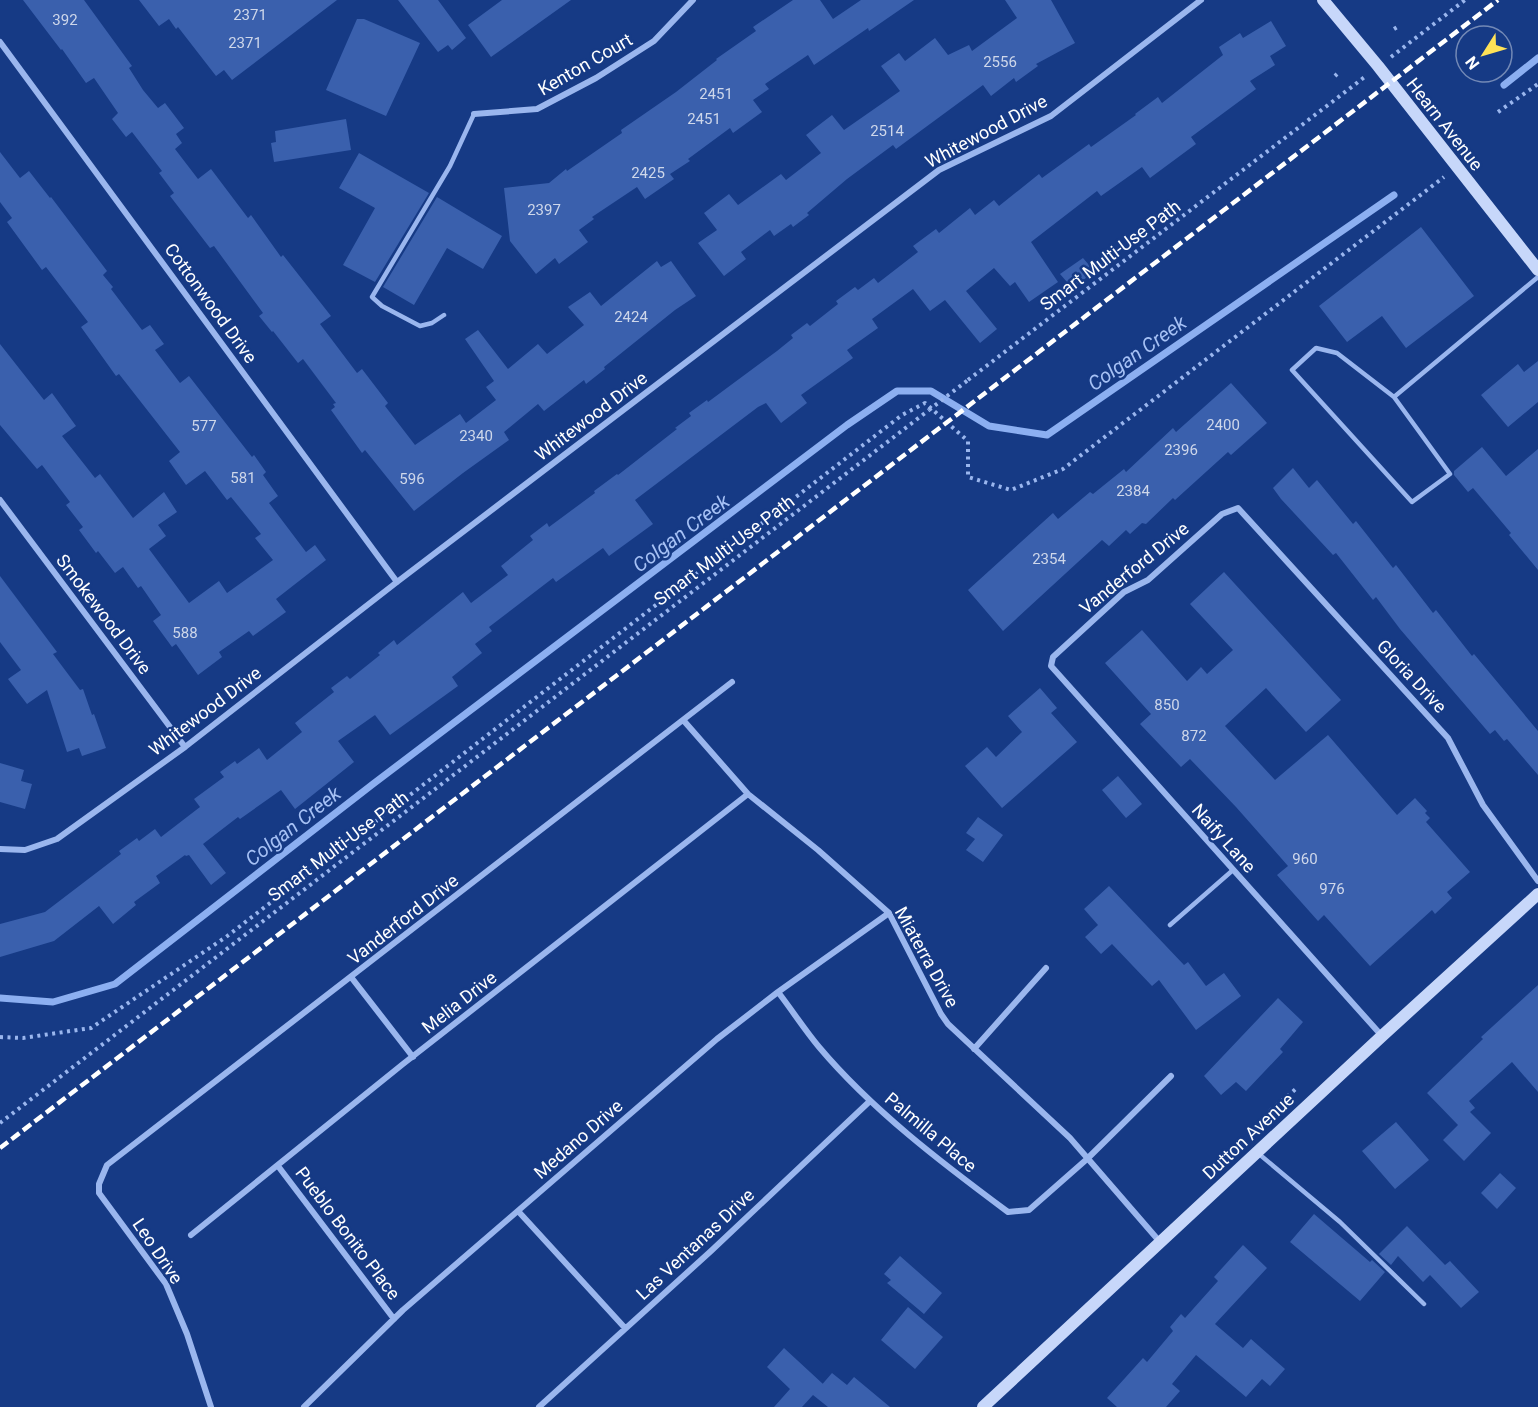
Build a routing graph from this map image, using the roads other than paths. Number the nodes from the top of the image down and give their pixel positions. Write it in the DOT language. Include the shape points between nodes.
graph roads {
  1 [pos="693,0"];
  2 [pos="1201,0"];
  3 [pos="1323,0"];
  4 [pos="0,42"];
  5 [pos="474,114"];
  6 [pos="1538,270"];
  7 [pos="1538,277"];
  8 [pos="444,315"];
  9 [pos="1394,397"];
  10 [pos="0,500"];
  11 [pos="1238,508"];
  12 [pos="397,582"];
  13 [pos="1053,657"];
  14 [pos="732,682"];
  15 [pos="684,721"];
  16 [pos="185,747"];
  17 [pos="748,794"];
  18 [pos="0,849"];
  19 [pos="1233,870"];
  20 [pos="1538,881"];
  21 [pos="1538,894"];
  22 [pos="889,913"];
  23 [pos="1170,924"];
  24 [pos="1046,968"];
  25 [pos="351,977"];
  26 [pos="778,992"];
  27 [pos="1382,1036"];
  28 [pos="974,1049"];
  29 [pos="413,1057"];
  30 [pos="1171,1076"];
  31 [pos="870,1101"];
  32 [pos="1257,1152"];
  33 [pos="1088,1159"];
  34 [pos="278,1166"];
  35 [pos="99,1184"];
  36 [pos="518,1211"];
  37 [pos="191,1235"];
  38 [pos="1160,1242"];
  39 [pos="1424,1304"];
  40 [pos="394,1319"];
  41 [pos="625,1328"];
  42 [pos="211,1407"];
  43 [pos="304,1407"];
  44 [pos="539,1407"];
  45 [pos="983,1407"];
  1 -- 5 [label="street, Kenton Court" via="654,41 537,110"];
  2 -- 12 [label="street, Whitewood Drive" via="1051,116 939,170"];
  3 -- 6 [label="main road, Hearn Avenue"];
  4 -- 12 [label="street, Cottonwood Drive"];
  5 -- 8 [label="lane" via="450,166 372,297 420,326"];
  7 -- 9 [label="lane"];
  9 -- 9 [label="lane" via="1450,474 1412,502 1292,370 1316,348 1337,353"];
  10 -- 16 [label="street, Smokewood Drive"];
  11 -- 13 [label="street, Vanderford Drive" via="1222,514 1148,579 1124,592"];
  11 -- 20 [label="street, Gloria Drive" via="1448,738 1483,805"];
  12 -- 16 [label="street, Whitewood Drive"];
  13 -- 19 [label="street, Naify Lane" via="1051,666"];
  14 -- 15 [label="street, Vanderford Drive"];
  15 -- 17 [label="street, Miaterra Drive"];
  15 -- 25 [label="street, Vanderford Drive"];
  16 -- 18 [label="street, Whitewood Drive" via="57,839 25,850"];
  17 -- 22 [label="street, Miaterra Drive"];
  17 -- 29 [label="street, Melia Drive"];
  19 -- 23 [label="lane"];
  19 -- 27 [label="street, Naify Lane"];
  21 -- 27 [label="main road, Dutton Avenue"];
  22 -- 26 [label="street, Medano Drive"];
  22 -- 28 [label="street, Miaterra Drive" via="941,1014"];
  24 -- 28 [label="street"];
  25 -- 29 [label="street"];
  25 -- 35 [label="street, Vanderford Drive" via="107,1165"];
  26 -- 31 [label="street, Palmilla Place" via="819,1047"];
  26 -- 36 [label="street, Medano Drive" via="717,1039"];
  27 -- 32 [label="main road, Dutton Avenue"];
  28 -- 33 [label="street, Miaterra Drive"];
  29 -- 34 [label="street, Melia Drive"];
  30 -- 33 [label="street, Palmilla Place"];
  31 -- 33 [label="street, Palmilla Place" via="1008,1212 1029,1210"];
  31 -- 41 [label="street, Las Ventanas Drive"];
  32 -- 38 [label="main road, Dutton Avenue"];
  32 -- 39 [label="lane" via="1340,1222"];
  33 -- 38 [label="street, Miaterra Drive"];
  34 -- 37 [label="street, Melia Drive"];
  34 -- 40 [label="street, Pueblo Bonito Place"];
  35 -- 42 [label="street, Leo Drive" via="99,1193 166,1284"];
  36 -- 40 [label="street, Medano Drive"];
  36 -- 41 [label="street"];
  38 -- 45 [label="main road, Dutton Avenue"];
  40 -- 43 [label="street, Medano Drive"];
  41 -- 44 [label="street, Las Ventanas Drive"];
}
